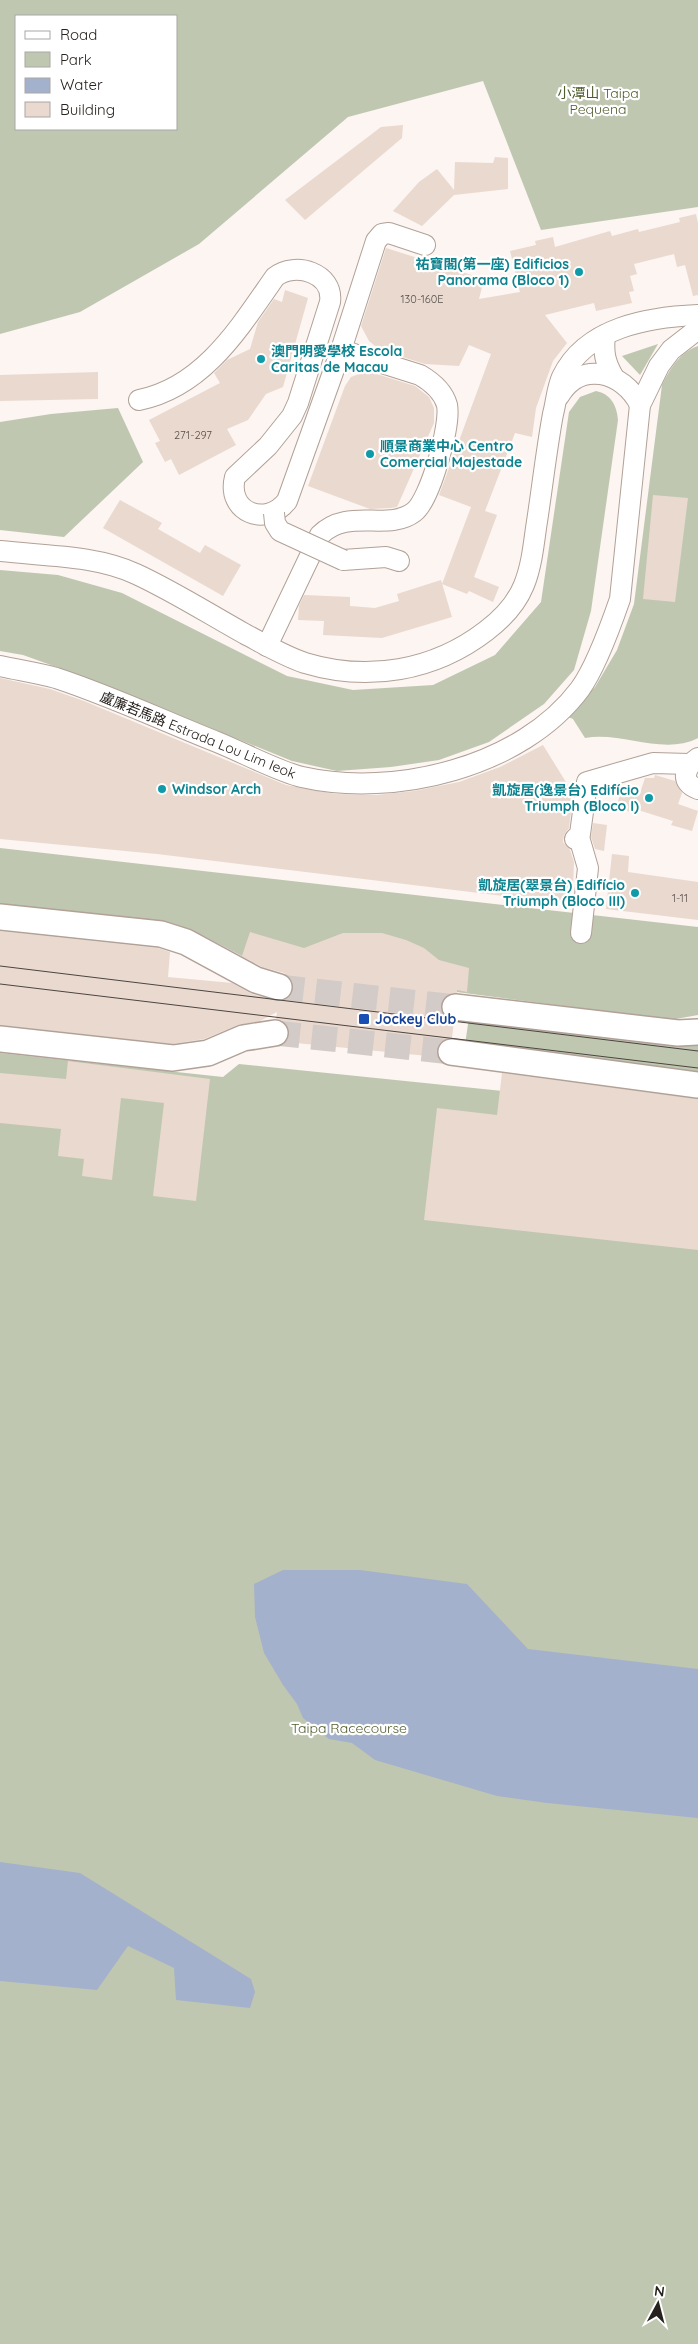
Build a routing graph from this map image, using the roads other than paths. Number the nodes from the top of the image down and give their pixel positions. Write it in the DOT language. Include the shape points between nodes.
graph roads {
  1 [pos="425,245"];
  2 [pos="698,315"];
  3 [pos="631,324"];
  4 [pos="698,329"];
  5 [pos="605,335"];
  6 [pos="679,344"];
  7 [pos="341,350"];
  8 [pos="613,376"];
  9 [pos="139,400"];
  10 [pos="556,402"];
  11 [pos="640,404"];
  12 [pos="274,513"];
  13 [pos="0,551"];
  14 [pos="399,561"];
  15 [pos="267,646"];
  16 [pos="0,666"];
  17 [pos="694,761"];
  18 [pos="698,789"];
  19 [pos="0,917"];
  20 [pos="581,934"];
  21 [pos="279,987"];
  22 [pos="456,1008"];
  23 [pos="698,1032"];
  24 [pos="275,1033"];
  25 [pos="0,1039"];
  26 [pos="451,1052"];
  27 [pos="698,1085"];
  1 -- 7 [label="street" via="389,233 379,237"];
  2 -- 3 [label="street" via="655,318"];
  3 -- 5 [label="street"];
  3 -- 6 [label="street" via="658,326"];
  4 -- 6 [label="street, 盧廉若馬路 Estrada Lou Lim Ieok"];
  5 -- 8 [label="street" via="603,349"];
  5 -- 10 [label="street" via="573,358 561,379"];
  6 -- 11 [label="street, 盧廉若馬路 Estrada Lou Lim Ieok" via="659,366"];
  7 -- 12 [label="street" via="287,501"];
  7 -- 15 [label="street" via="420,375 432,382 446,404 446,431 426,494 414,512 394,519 339,522 320,535"];
  8 -- 10 [label="street" via="586,375 574,380"];
  8 -- 11 [label="street" via="625,383"];
  9 -- 12 [label="street" via="157,396 186,381 230,341 275,277 282,272 298,269 322,277 330,288 330,302 298,403 282,429 236,477 233,485 233,493 241,507 256,515"];
  10 -- 15 [label="street" via="530,571 520,595 487,631 442,656 390,672 342,671 304,663"];
  11 -- 16 [label="street, 盧廉若馬路 Estrada Lou Lim Ieok" via="620,599 610,630 581,688 560,711 512,747 469,765 422,776 361,784 301,776 54,678"];
  12 -- 14 [label="street, bridge" via="280,531 343,560 386,556"];
  13 -- 15 [label="street" via="70,558 134,573"];
  17 -- 18 [label="street" via="686,771 686,779"];
  17 -- 20 [label="street" via="653,763 587,782 577,838 588,868"];
  19 -- 21 [label="main road" via="160,934 186,942 256,980"];
  22 -- 23 [label="main road" via="678,1033"];
  24 -- 25 [label="main road" via="243,1038 208,1053 173,1058"];
  26 -- 27 [label="main road"];
}
